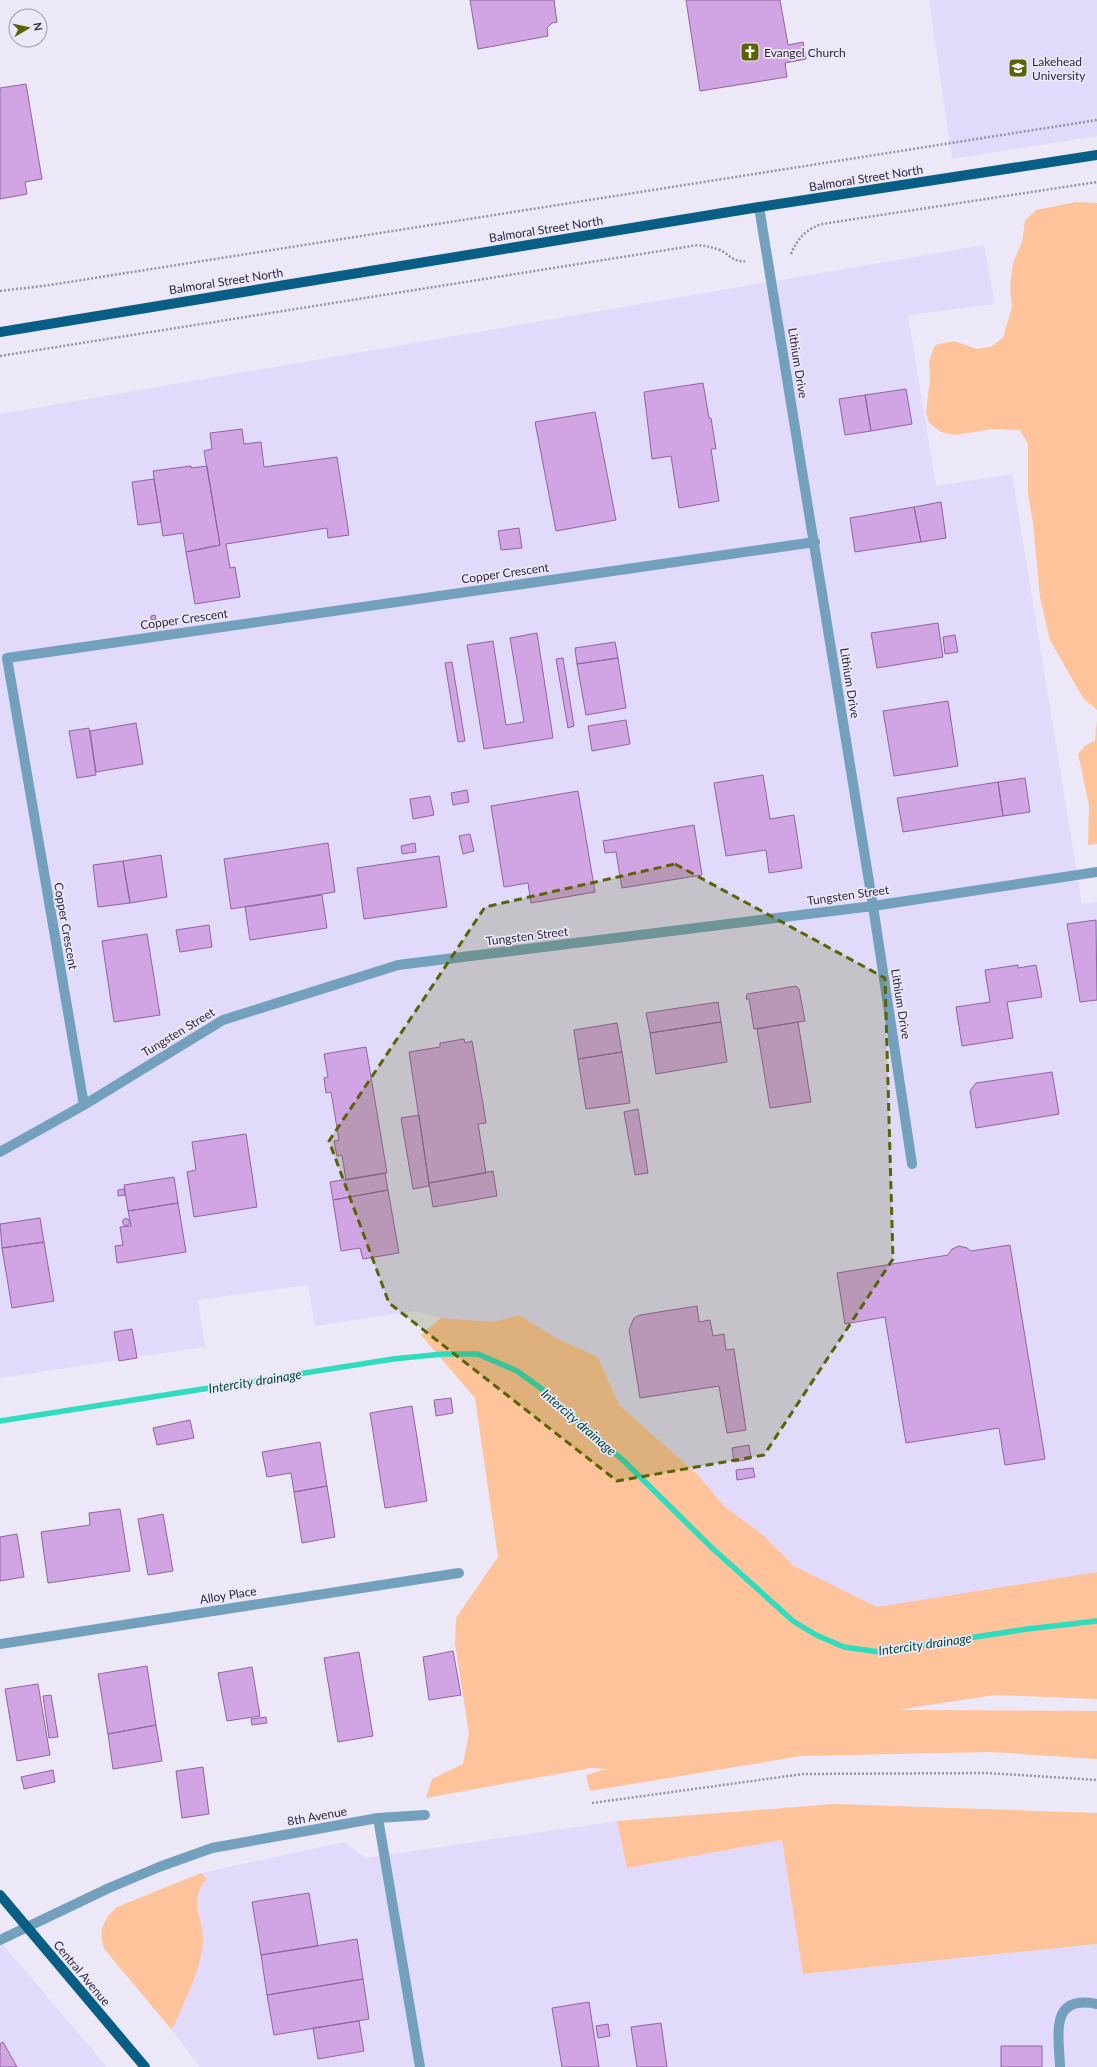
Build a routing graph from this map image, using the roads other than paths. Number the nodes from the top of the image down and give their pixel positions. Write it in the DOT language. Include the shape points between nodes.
graph roads {
  1 [pos="1097,155"];
  2 [pos="759,207"];
  3 [pos="0,332"];
  4 [pos="815,542"];
  5 [pos="1097,872"];
  6 [pos="873,906"];
  7 [pos="84,1105"];
  8 [pos="0,1152"];
  9 [pos="912,1164"];
  10 [pos="459,1573"];
  11 [pos="0,1644"];
  12 [pos="425,1815"];
  13 [pos="378,1818"];
  14 [pos="0,1895"];
  15 [pos="26,1929"];
  16 [pos="0,1940"];
  17 [pos="1097,2004"];
  18 [pos="145,2067"];
  19 [pos="420,2067"];
  20 [pos="1060,2067"];
  1 -- 2 [label="main road, Balmoral Street North"];
  2 -- 3 [label="main road, Balmoral Street North"];
  2 -- 4 [label="street, Lithium Drive"];
  4 -- 6 [label="street, Lithium Drive"];
  4 -- 7 [label="street, Copper Crescent" via="7,658"];
  5 -- 6 [label="street, Tungsten Street"];
  6 -- 7 [label="street, Tungsten Street" via="398,965 223,1020"];
  6 -- 9 [label="street, Lithium Drive"];
  7 -- 8 [label="street, Tungsten Street"];
  10 -- 11 [label="street, Alloy Place"];
  12 -- 13 [label="street, 8th Avenue"];
  13 -- 15 [label="street, 8th Avenue" via="212,1848 109,1888"];
  13 -- 19 [label="street"];
  14 -- 15 [label="main road, Central Avenue"];
  15 -- 16 [label="street, 8th Avenue"];
  15 -- 18 [label="main road, Central Avenue"];
  17 -- 20 [label="street" via="1070,2004 1062,2012 1058,2025"];
}
